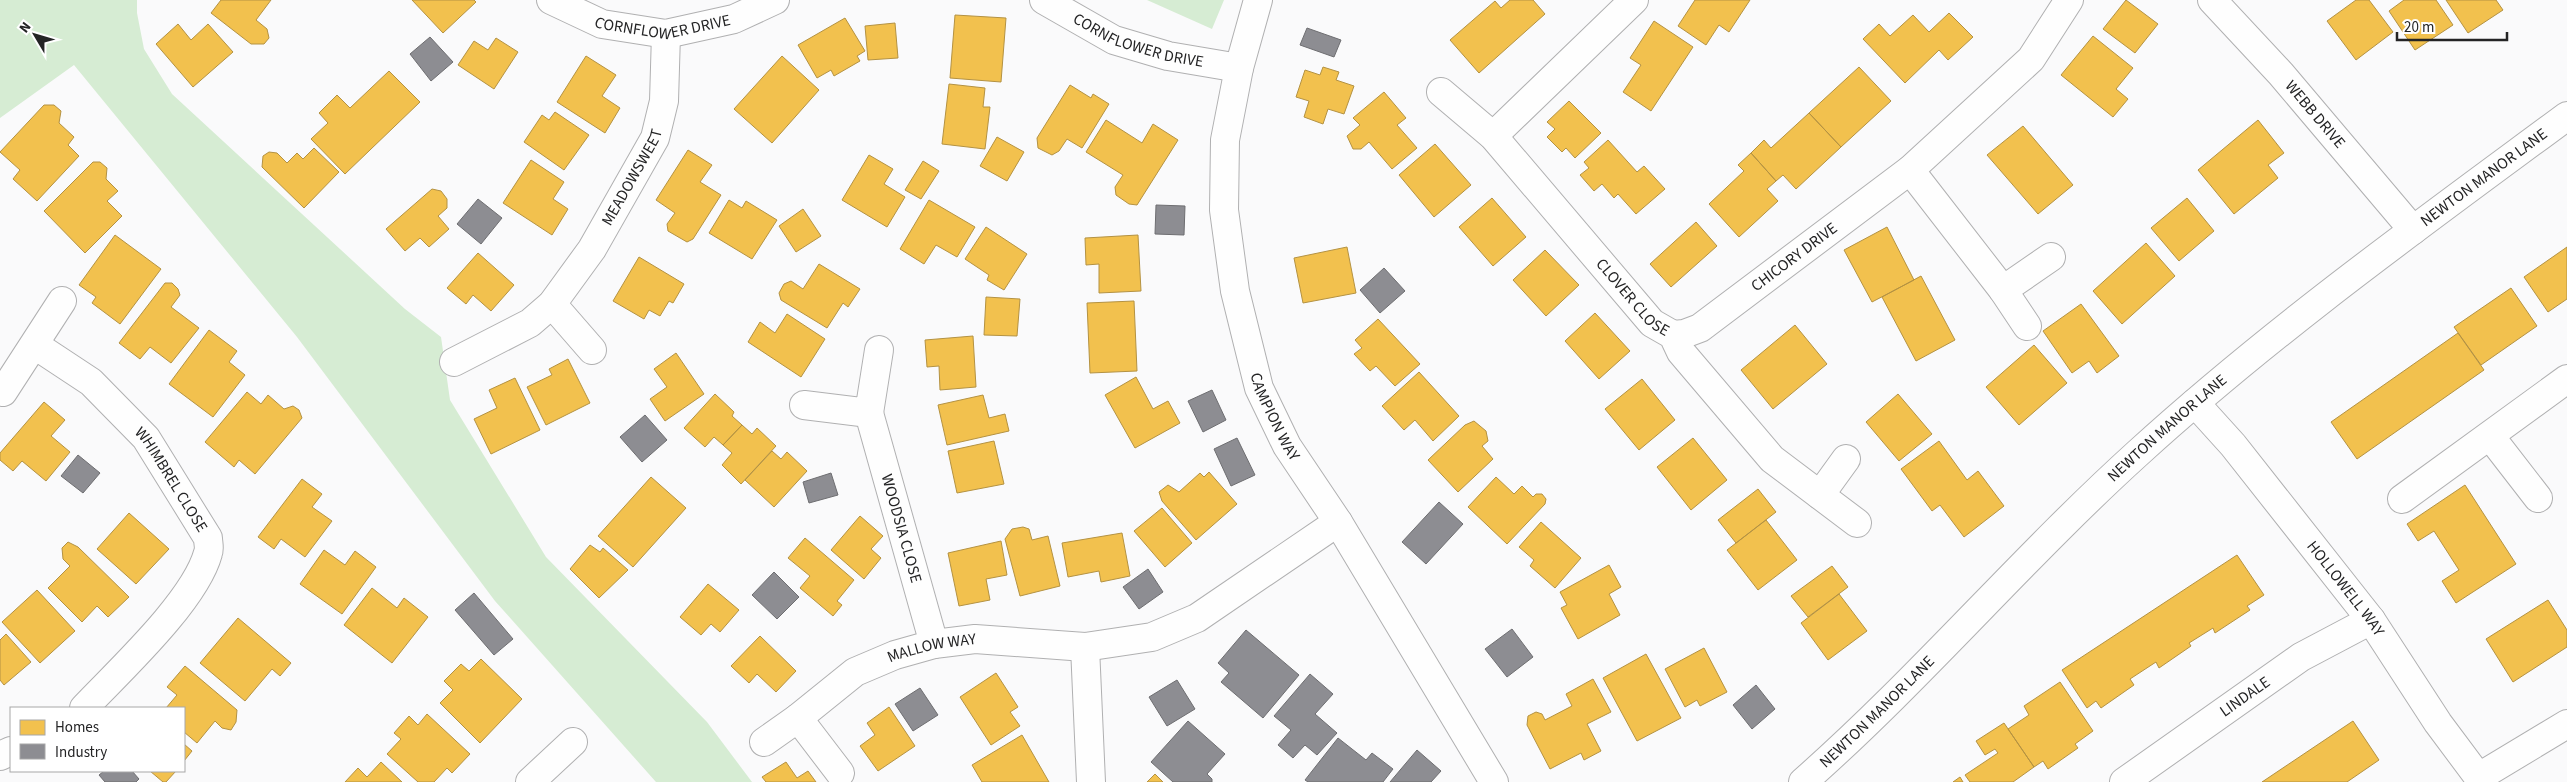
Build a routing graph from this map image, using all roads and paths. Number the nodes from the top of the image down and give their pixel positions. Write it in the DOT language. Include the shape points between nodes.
graph roads {
  1 [pos="551,0"];
  2 [pos="774,0"];
  3 [pos="1044,0"];
  4 [pos="1258,0"];
  5 [pos="1634,0"];
  6 [pos="2069,0"];
  7 [pos="2212,0"];
  8 [pos="666,34"];
  9 [pos="1239,68"];
  10 [pos="1441,92"];
  11 [pos="2567,116"];
  12 [pos="1494,136"];
  13 [pos="1910,170"];
  14 [pos="2413,230"];
  15 [pos="2051,257"];
  16 [pos="2002,290"];
  17 [pos="62,301"];
  18 [pos="552,304"];
  19 [pos="2027,326"];
  20 [pos="1673,335"];
  21 [pos="35,345"];
  22 [pos="592,350"];
  23 [pos="879,350"];
  24 [pos="454,362"];
  25 [pos="2567,379"];
  26 [pos="4,392"];
  27 [pos="2195,404"];
  28 [pos="804,405"];
  29 [pos="869,413"];
  30 [pos="2490,436"];
  31 [pos="1846,459"];
  32 [pos="1820,495"];
  33 [pos="2538,498"];
  34 [pos="2402,500"];
  35 [pos="1338,522"];
  36 [pos="1857,523"];
  37 [pos="2371,620"];
  38 [pos="934,644"];
  39 [pos="1085,647"];
  40 [pos="85,707"];
  41 [pos="798,718"];
  42 [pos="2567,724"];
  43 [pos="574,742"];
  44 [pos="764,742"];
  45 [pos="840,773"];
  46 [pos="2481,779"];
  47 [pos="530,782"];
  48 [pos="1091,782"];
  49 [pos="1494,782"];
  50 [pos="1803,782"];
  51 [pos="2124,782"];
  1 -- 8 [label="street, CORNFLOWER DRIVE" via="602,24"];
  2 -- 8 [label="street, CORNFLOWER DRIVE" via="734,19"];
  3 -- 9 [label="street, CORNFLOWER DRIVE" via="1114,40 1168,56"];
  4 -- 9 [label="street, CAMPION WAY"];
  5 -- 12 [label="street"];
  6 -- 13 [label="street, CHICORY DRIVE" via="2031,59"];
  7 -- 14 [label="street, WEBB DRIVE" via="2281,74"];
  8 -- 18 [label="street, MEADOWSWEET" via="664,101 655,138 592,249"];
  9 -- 35 [label="street, CAMPION WAY" via="1225,140 1224,210 1236,292 1259,388 1287,446"];
  10 -- 12 [label="street, CLOVER CLOSE"];
  11 -- 14 [label="street, NEWTON MANOR LANE"];
  12 -- 20 [label="street, CLOVER CLOSE" via="1652,323"];
  13 -- 16 [label="street"];
  13 -- 20 [label="street, CHICORY DRIVE" via="1700,328"];
  14 -- 27 [label="street, NEWTON MANOR LANE"];
  15 -- 16 [label="street"];
  16 -- 19 [label="street"];
  17 -- 21 [label="street"];
  18 -- 22 [label="street"];
  18 -- 24 [label="street, MEADOWSWEET" via="530,323"];
  20 -- 32 [label="street, CLOVER CLOSE" via="1681,352 1772,459"];
  21 -- 26 [label="street"];
  21 -- 40 [label="street, WHIMBREL CLOSE" via="91,382 146,438 208,538 209,552 197,579 160,628"];
  23 -- 29 [label="street, WOODSIA CLOSE"];
  25 -- 30 [label="street"];
  27 -- 37 [label="street, HOLLOWELL WAY" via="2233,445"];
  27 -- 50 [label="street, NEWTON MANOR LANE" via="2130,460 1864,727"];
  28 -- 29 [label="street"];
  29 -- 38 [label="street, WOODSIA CLOSE"];
  30 -- 33 [label="street"];
  30 -- 34 [label="street"];
  31 -- 32 [label="street"];
  32 -- 36 [label="street, CLOVER CLOSE"];
  35 -- 39 [label="street, MALLOW WAY" via="1197,618 1152,638"];
  35 -- 49 [label="street, CAMPION WAY"];
  37 -- 46 [label="street, HOLLOWELL WAY" via="2438,723"];
  37 -- 51 [label="street, LINDALE" via="2300,657"];
  38 -- 39 [label="street, MALLOW WAY" via="975,639"];
  38 -- 41 [label="street, MALLOW WAY" via="895,655 855,672"];
  39 -- 48 [label="street"];
  41 -- 44 [label="street, MALLOW WAY"];
  41 -- 45 [label="street"];
  42 -- 46 [label="street"];
  43 -- 47 [label="street"];
}
